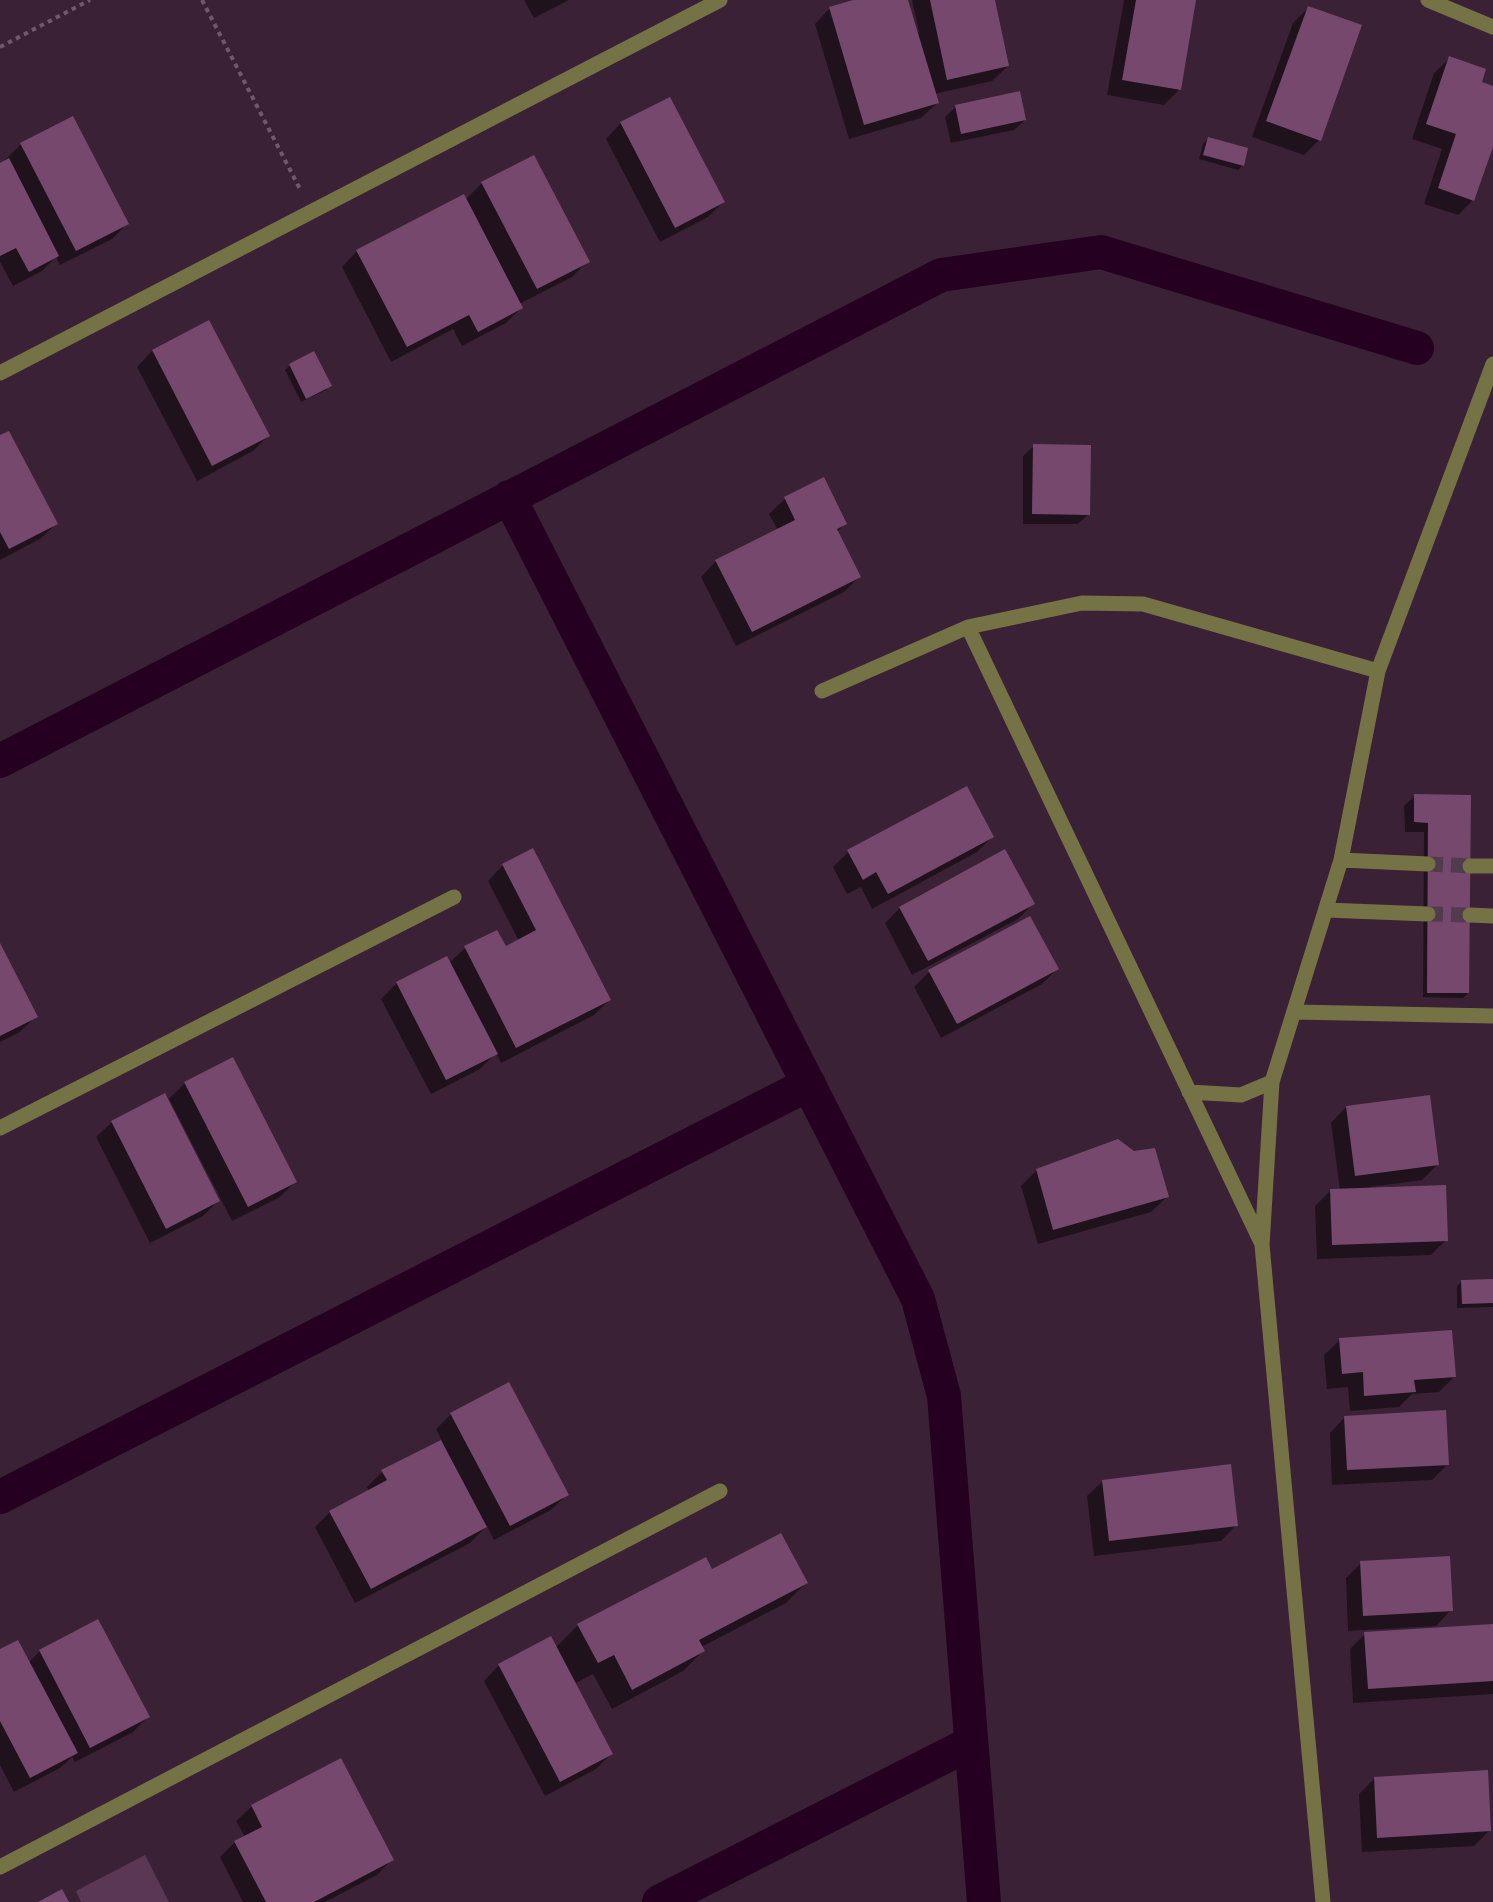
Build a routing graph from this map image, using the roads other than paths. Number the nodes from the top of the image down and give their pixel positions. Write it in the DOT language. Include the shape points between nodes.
graph roads {
  1 [pos="720,0"];
  2 [pos="1428,0"];
  3 [pos="1493,27"];
  4 [pos="1493,364"];
  5 [pos="0,373"];
  6 [pos="968,627"];
  7 [pos="1378,670"];
  8 [pos="822,691"];
  9 [pos="1341,860"];
  10 [pos="1428,864"];
  11 [pos="1470,866"];
  12 [pos="1493,866"];
  13 [pos="454,897"];
  14 [pos="1326,910"];
  15 [pos="1428,914"];
  16 [pos="1470,915"];
  17 [pos="1493,916"];
  18 [pos="1295,1011"];
  19 [pos="1493,1016"];
  20 [pos="1272,1082"];
  21 [pos="1189,1092"];
  22 [pos="0,1128"];
  23 [pos="1262,1245"];
  24 [pos="720,1491"];
  25 [pos="0,1867"];
  26 [pos="1323,1902"];
  1 -- 5 [label="street"];
  2 -- 3 [label="street"];
  4 -- 7 [label="street"];
  6 -- 7 [label="street" via="1082,603 1143,604"];
  6 -- 8 [label="street"];
  6 -- 21 [label="street"];
  7 -- 9 [label="street"];
  9 -- 10 [label="street"];
  9 -- 14 [label="street"];
  11 -- 12 [label="street"];
  13 -- 22 [label="street"];
  14 -- 15 [label="street"];
  14 -- 18 [label="street"];
  16 -- 17 [label="street"];
  18 -- 19 [label="street"];
  18 -- 20 [label="street"];
  20 -- 21 [label="street" via="1241,1095"];
  20 -- 23 [label="street"];
  21 -- 23 [label="street"];
  23 -- 26 [label="street"];
  24 -- 25 [label="street"];
}
